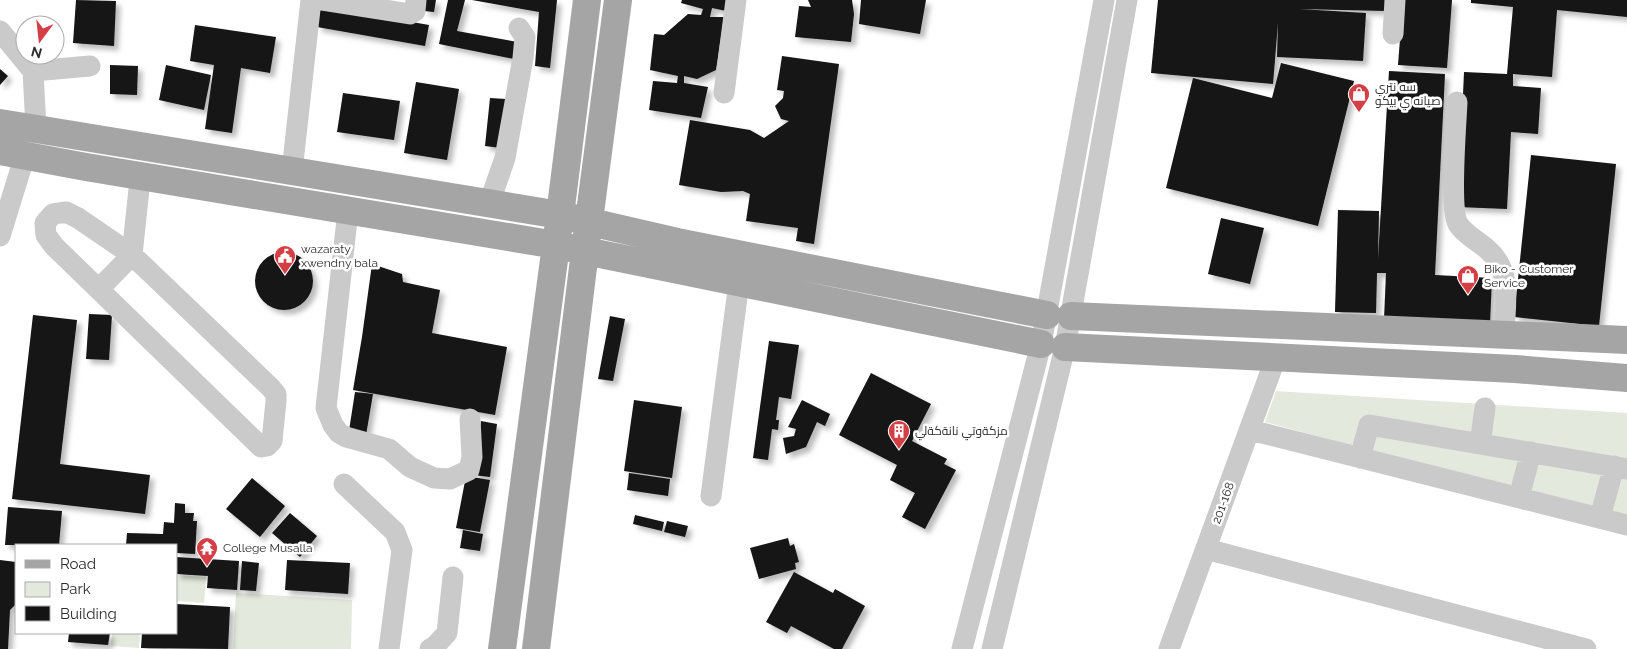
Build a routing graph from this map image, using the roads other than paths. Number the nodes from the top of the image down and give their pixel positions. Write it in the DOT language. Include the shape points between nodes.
graph roads {
  1 [pos="312,0"];
  2 [pos="321,0"];
  3 [pos="416,0"];
  4 [pos="587,0"];
  5 [pos="618,0"];
  6 [pos="736,0"];
  7 [pos="1104,0"];
  8 [pos="1127,0"];
  9 [pos="1395,0"];
  10 [pos="519,28"];
  11 [pos="0,31"];
  12 [pos="1393,34"];
  13 [pos="90,66"];
  14 [pos="33,72"];
  15 [pos="724,93"];
  16 [pos="1457,102"];
  17 [pos="0,122"];
  18 [pos="36,129"];
  19 [pos="86,137"];
  20 [pos="129,144"];
  21 [pos="12,153"];
  22 [pos="86,167"];
  23 [pos="292,171"];
  24 [pos="136,176"];
  25 [pos="489,204"];
  26 [pos="348,211"];
  27 [pos="560,216"];
  28 [pos="590,221"];
  29 [pos="0,236"];
  30 [pos="556,245"];
  31 [pos="585,251"];
  32 [pos="132,255"];
  33 [pos="739,282"];
  34 [pos="99,289"];
  35 [pos="1058,315"];
  36 [pos="1511,334"];
  37 [pos="1627,340"];
  38 [pos="1041,344"];
  39 [pos="1094,349"];
  40 [pos="1276,357"];
  41 [pos="1515,370"];
  42 [pos="1627,378"];
  43 [pos="1485,408"];
  44 [pos="470,419"];
  45 [pos="1250,430"];
  46 [pos="1480,444"];
  47 [pos="1531,452"];
  48 [pos="1360,458"];
  49 [pos="1621,467"];
  50 [pos="344,484"];
  51 [pos="711,496"];
  52 [pos="1518,497"];
  53 [pos="1600,518"];
  54 [pos="1627,525"];
  55 [pos="1206,549"];
  56 [pos="453,577"];
  57 [pos="389,649"];
  58 [pos="430,649"];
  59 [pos="502,649"];
  60 [pos="536,649"];
  61 [pos="962,649"];
  62 [pos="992,649"];
  63 [pos="1169,649"];
  64 [pos="1586,649"];
  1 -- 23 [label="street"];
  2 -- 3 [label="street" via="410,14 415,11"];
  4 -- 27 [label="main road"];
  5 -- 28 [label="main road"];
  6 -- 15 [label="street"];
  7 -- 35 [label="street"];
  8 -- 35 [label="street"];
  9 -- 12 [label="street"];
  10 -- 25 [label="street" via="525,37 523,58 505,158"];
  11 -- 14 [label="street"];
  13 -- 14 [label="street"];
  14 -- 18 [label="street"];
  16 -- 36 [label="street" via="1454,206 1458,223 1499,261 1506,278"];
  17 -- 18 [label="main road"];
  18 -- 19 [label="main road"];
  19 -- 20 [label="main road"];
  19 -- 22 [label="main road" via="91,156"];
  20 -- 23 [label="main road"];
  20 -- 24 [label="main road" via="123,166"];
  21 -- 22 [label="main road"];
  21 -- 29 [label="street"];
  22 -- 24 [label="main road"];
  23 -- 25 [label="main road"];
  24 -- 26 [label="main road"];
  24 -- 32 [label="street" via="139,189"];
  25 -- 27 [label="main road"];
  26 -- 30 [label="main road"];
  26 -- 44 [label="street" via="326,408 333,425 346,437 389,449 410,467 434,478 450,479 469,470 472,457"];
  27 -- 28 [label="main road"];
  27 -- 30 [label="main road"];
  28 -- 31 [label="main road"];
  28 -- 35 [label="main road" via="677,242"];
  30 -- 31 [label="main road"];
  30 -- 59 [label="main road"];
  31 -- 33 [label="main road"];
  31 -- 60 [label="main road"];
  32 -- 34 [label="street"];
  32 -- 34 [label="street" via="78,218 66,212 53,214 46,223 46,235"];
  32 -- 34 [label="street" via="276,394 272,441 260,447"];
  33 -- 38 [label="main road"];
  33 -- 51 [label="street"];
  35 -- 36 [label="main road"];
  35 -- 38 [label="street"];
  35 -- 38 [label="main road" via="1027,314 1033,324 1029,335"];
  35 -- 39 [label="main road" via="1087,320 1080,333 1082,341"];
  36 -- 37 [label="main road"];
  36 -- 41 [label="main road"];
  38 -- 39 [label="main road"];
  38 -- 61 [label="street"];
  38 -- 62 [label="street"];
  39 -- 40 [label="main road"];
  40 -- 41 [label="main road"];
  40 -- 45 [label="street, 201-168"];
  41 -- 42 [label="main road"];
  43 -- 46 [label="street"];
  45 -- 48 [label="street"];
  45 -- 55 [label="street, 201-168"];
  46 -- 47 [label="street"];
  46 -- 48 [label="street" via="1369,425"];
  47 -- 49 [label="street"];
  47 -- 52 [label="street"];
  48 -- 52 [label="street"];
  49 -- 53 [label="street"];
  50 -- 57 [label="street" via="395,532 402,550"];
  52 -- 53 [label="street"];
  53 -- 54 [label="street"];
  55 -- 63 [label="street, 201-168"];
  55 -- 64 [label="street"];
  56 -- 58 [label="street" via="446,633"];
}
